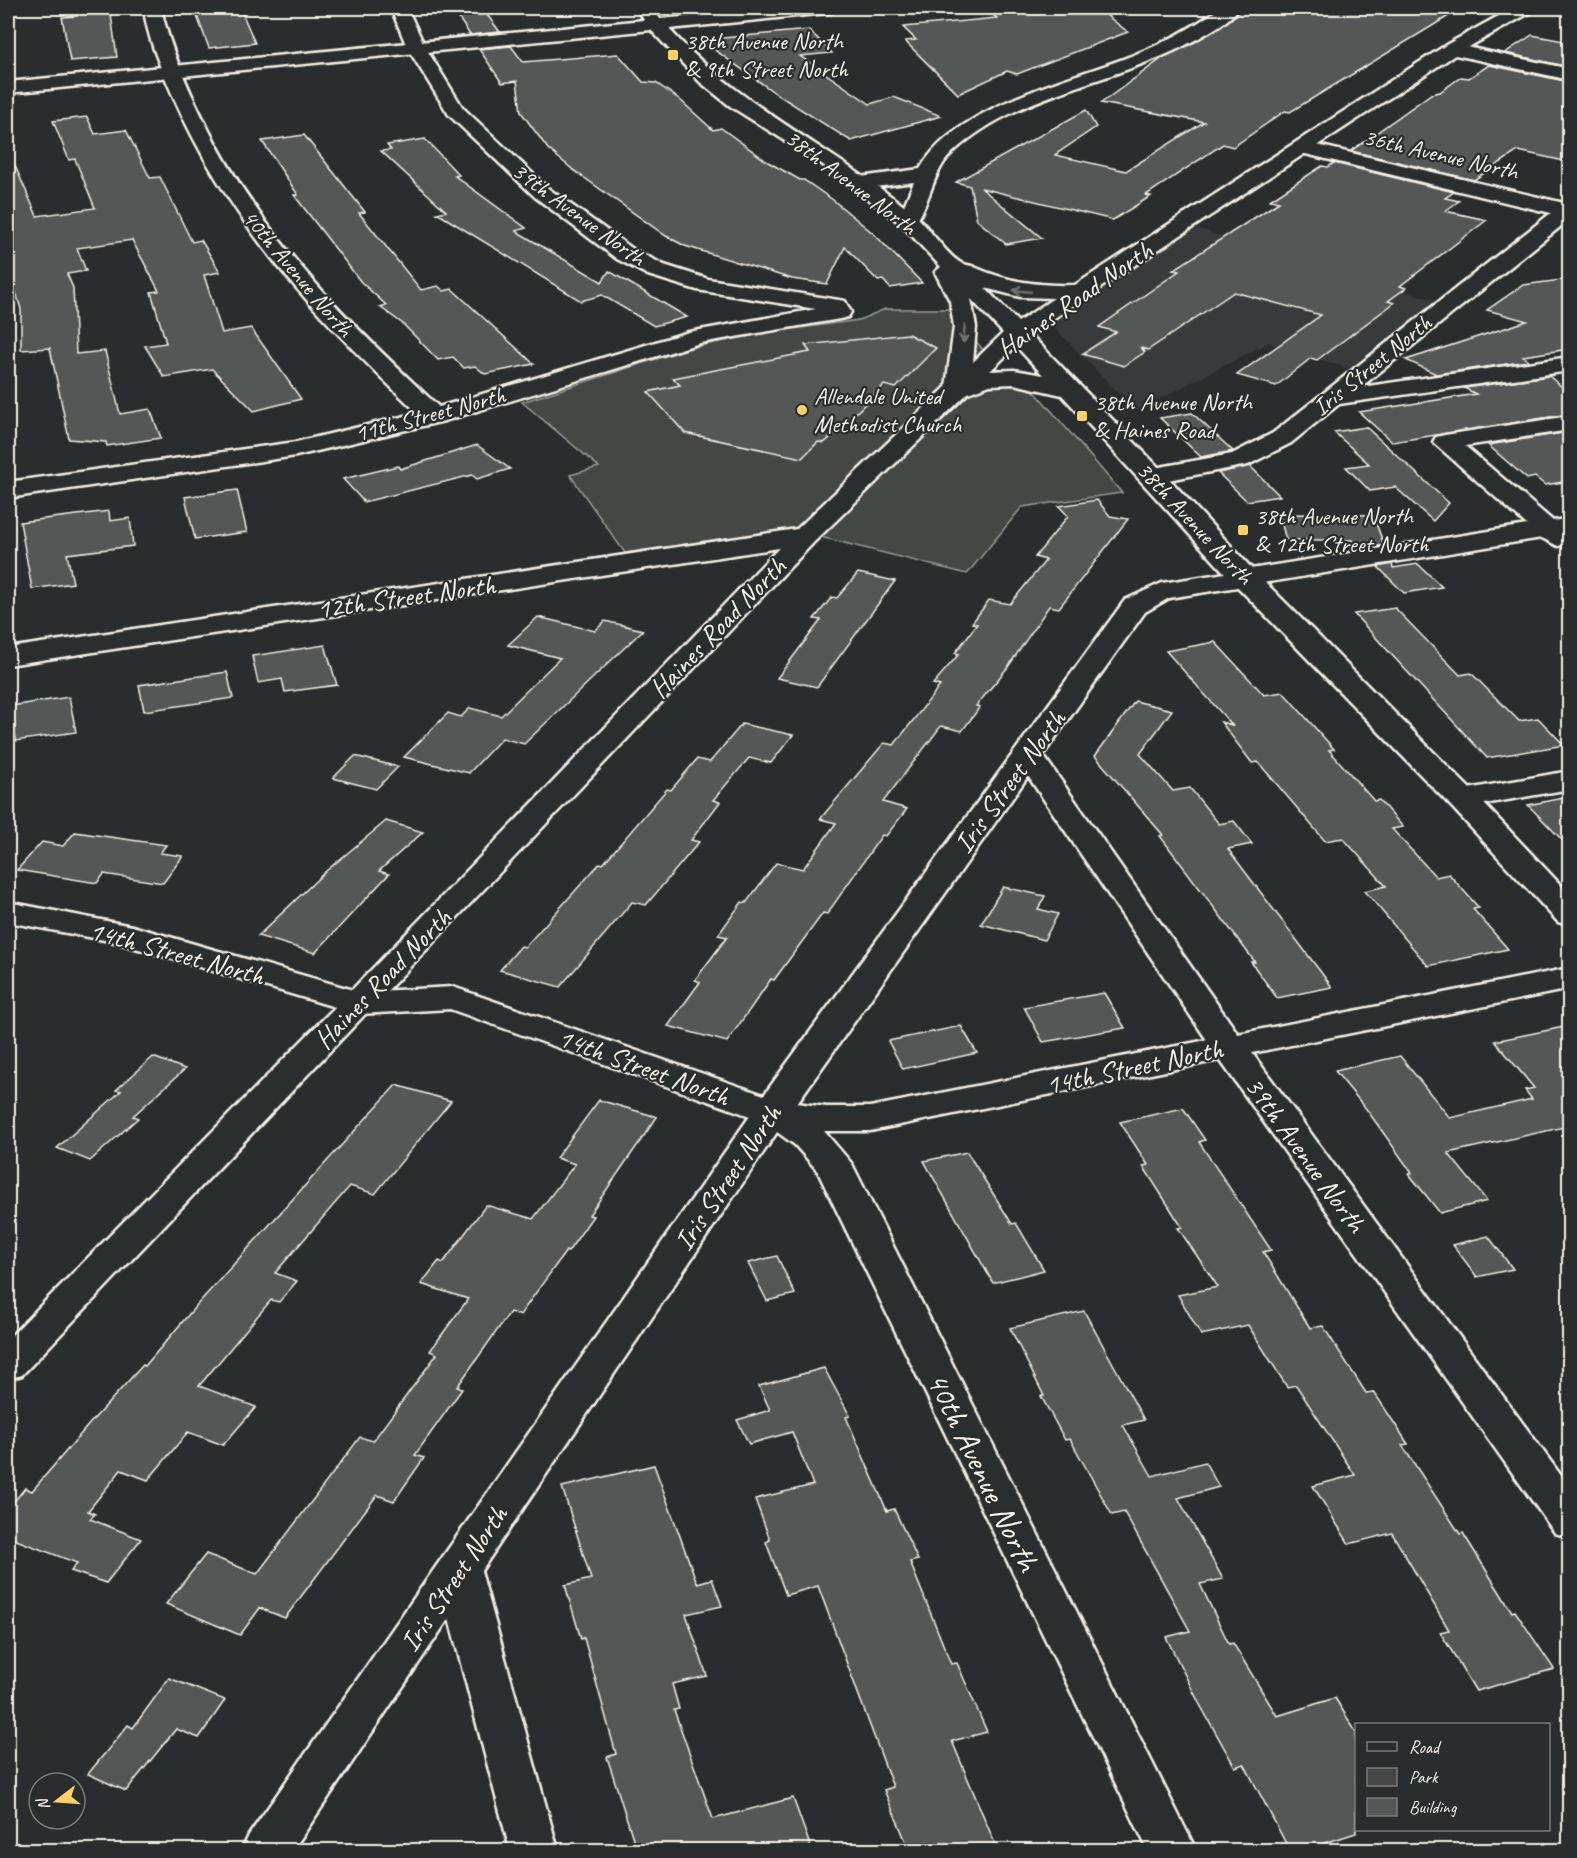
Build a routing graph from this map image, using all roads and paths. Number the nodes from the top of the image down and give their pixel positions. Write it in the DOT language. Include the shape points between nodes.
graph roads {
  1 [pos="152,8"];
  2 [pos="399,8"];
  3 [pos="645,8"];
  4 [pos="826,8"];
  5 [pos="1230,8"];
  6 [pos="1525,8"];
  7 [pos="655,24"];
  8 [pos="416,48"];
  9 [pos="1452,50"];
  10 [pos="172,71"];
  11 [pos="1569,75"];
  12 [pos="8,87"];
  13 [pos="1300,147"];
  14 [pos="929,174"];
  15 [pos="860,183"];
  16 [pos="1568,210"];
  17 [pos="908,220"];
  18 [pos="946,260"];
  19 [pos="1080,291"];
  20 [pos="837,306"];
  21 [pos="1015,334"];
  22 [pos="1569,364"];
  23 [pos="958,389"];
  24 [pos="1070,391"];
  25 [pos="1329,398"];
  26 [pos="435,416"];
  27 [pos="1569,423"];
  28 [pos="1152,475"];
  29 [pos="8,490"];
  30 [pos="1559,528"];
  31 [pos="805,536"];
  32 [pos="1569,548"];
  33 [pos="1244,577"];
  34 [pos="8,656"];
  35 [pos="1028,754"];
  36 [pos="1569,780"];
  37 [pos="1462,799"];
  38 [pos="8,912"];
  39 [pos="1569,915"];
  40 [pos="1569,978"];
  41 [pos="358,1003"];
  42 [pos="1229,1047"];
  43 [pos="772,1111"];
  44 [pos="8,1364"];
  45 [pos="1569,1521"];
  46 [pos="459,1571"];
  47 [pos="266,1851"];
  48 [pos="534,1851"];
  49 [pos="1172,1851"];
  1 -- 10 [label="street, 40th Avenue North"];
  2 -- 8 [label="street, 39th Avenue North"];
  3 -- 7 [label="street, 38th Avenue North"];
  4 -- 7 [label="street"];
  5 -- 14 [label="street" via="1216,20 1131,62 1027,98 989,118 951,145 936,159"];
  6 -- 9 [label="street, Haines Road North"];
  7 -- 8 [label="street"];
  7 -- 15 [label="street, 38th Avenue North" via="685,58 737,102"];
  8 -- 10 [label="street"];
  8 -- 20 [label="street, 39th Avenue North" via="456,111 496,152 542,193 625,254 656,270 705,285"];
  9 -- 11 [label="street"];
  9 -- 13 [label="street, Haines Road North"];
  10 -- 12 [label="street"];
  10 -- 26 [label="street, 40th Avenue North" via="217,170 256,230 345,332"];
  13 -- 16 [label="street, 36th Avenue North"];
  13 -- 19 [label="street, Haines Road North"];
  14 -- 15 [label="street"];
  14 -- 17 [label="street"];
  15 -- 17 [label="street, 38th Avenue North"];
  16 -- 25 [label="street, Iris Street North"];
  17 -- 18 [label="street, 38th Avenue North"];
  19 -- 18 [label="street, one-way" via="1012,290 985,282"];
  18 -- 21 [label="street, 38th Avenue North"];
  18 -- 23 [label="street, one-way" via="943,268 961,301 966,327"];
  19 -- 21 [label="street, Haines Road North"];
  20 -- 26 [label="street, 11th Street North" via="840,312 830,316 697,337"];
  21 -- 23 [label="street, Haines Road North"];
  21 -- 24 [label="street, 38th Avenue North"];
  22 -- 25 [label="street"];
  23 -- 24 [label="street" via="984,378 1024,376"];
  23 -- 31 [label="street, Haines Road North"];
  24 -- 28 [label="street, 38th Avenue North"];
  25 -- 28 [label="street, Iris Street North" via="1282,438 1239,460"];
  26 -- 29 [label="street, 11th Street North" via="296,449"];
  27 -- 30 [label="street" via="1445,442"];
  28 -- 33 [label="street, 38th Avenue North"];
  30 -- 32 [label="street"];
  30 -- 33 [label="street"];
  31 -- 34 [label="street, 12th Street North"];
  31 -- 41 [label="street, Haines Road North"];
  33 -- 35 [label="street, Iris Street North" via="1162,591 1135,606"];
  33 -- 37 [label="street, 38th Avenue North"];
  35 -- 42 [label="street, 39th Avenue North"];
  35 -- 43 [label="street, Iris Street North"];
  36 -- 37 [label="street"];
  37 -- 39 [label="street, 38th Avenue North"];
  38 -- 41 [label="street, 14th Street North" via="120,933"];
  40 -- 42 [label="street, 14th Street North"];
  41 -- 43 [label="street, 14th Street North" via="453,998"];
  41 -- 44 [label="street, Haines Road North"];
  42 -- 43 [label="street, 14th Street North" via="870,1119 826,1119"];
  42 -- 45 [label="street, 39th Avenue North"];
  43 -- 46 [label="street, Iris Street North"];
  43 -- 49 [label="street, 40th Avenue North" via="808,1136 833,1164"];
  46 -- 47 [label="street, Iris Street North"];
  46 -- 48 [label="street"];
}
